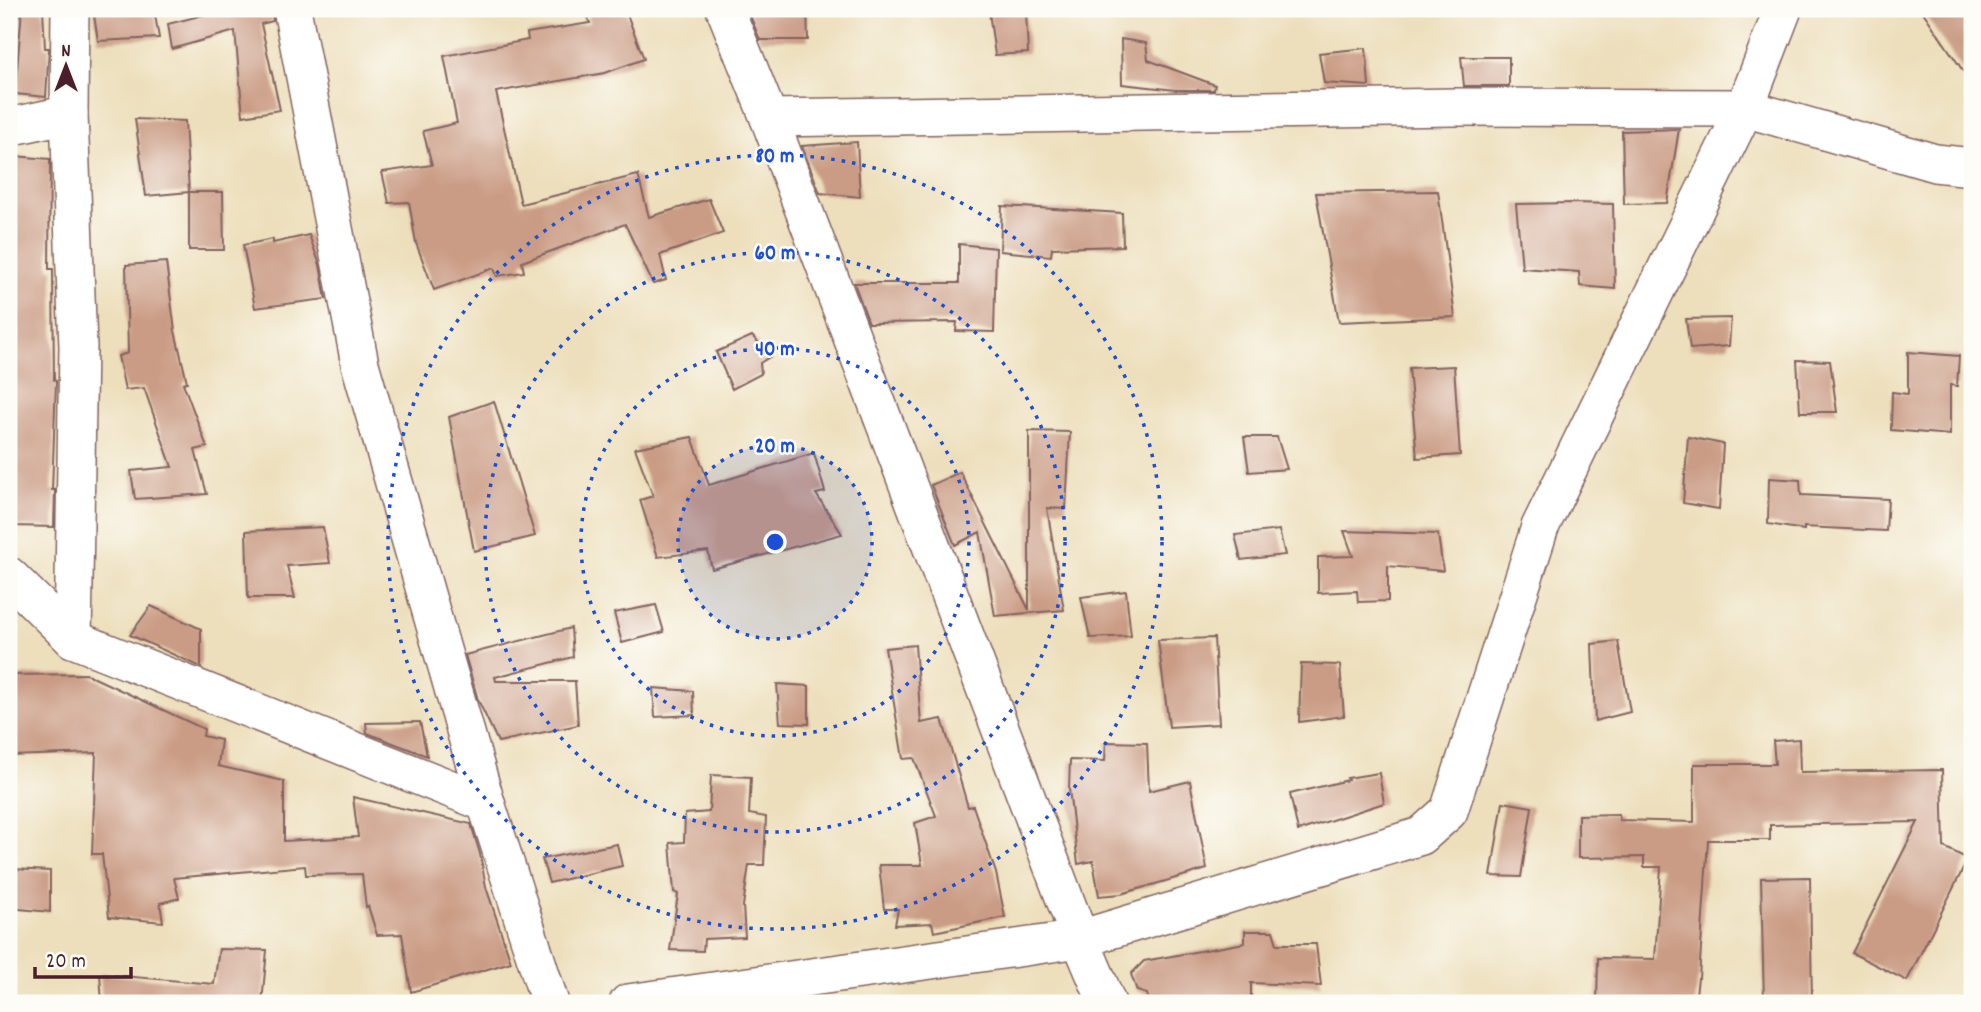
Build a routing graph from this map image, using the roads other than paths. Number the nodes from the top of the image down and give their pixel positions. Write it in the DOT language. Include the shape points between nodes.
graph roads {
  1 [pos="70,9"];
  2 [pos="292,9"];
  3 [pos="725,9"];
  4 [pos="1783,9"];
  5 [pos="1745,108"];
  6 [pos="69,114"];
  7 [pos="769,118"];
  8 [pos="9,127"];
  9 [pos="1972,167"];
  10 [pos="9,576"];
  11 [pos="72,639"];
  12 [pos="486,803"];
  13 [pos="1080,939"];
  14 [pos="550,1003"];
  15 [pos="628,1003"];
  16 [pos="1107,1003"];
  1 -- 6 [label="street"];
  2 -- 12 [label="street" via="360,364"];
  3 -- 7 [label="street"];
  4 -- 5 [label="street"];
  5 -- 7 [label="street" via="1455,107"];
  5 -- 9 [label="street" via="1935,163"];
  5 -- 13 [label="street" via="1540,527 1449,811 1421,835"];
  6 -- 8 [label="street"];
  6 -- 11 [label="street" via="78,346"];
  7 -- 13 [label="street"];
  10 -- 11 [label="street"];
  11 -- 12 [label="street"];
  12 -- 14 [label="street"];
  13 -- 15 [label="street"];
  13 -- 16 [label="street"];
}
